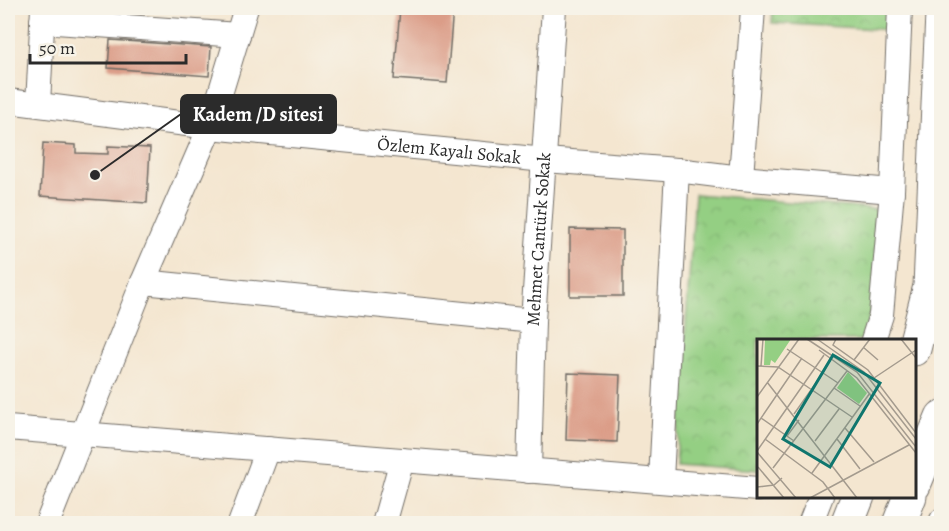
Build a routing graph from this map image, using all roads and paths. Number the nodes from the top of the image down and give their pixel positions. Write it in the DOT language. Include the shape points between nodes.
graph roads {
  1 [pos="246,8"];
  2 [pos="554,8"];
  3 [pos="753,8"];
  4 [pos="900,8"];
  5 [pos="43,14"];
  6 [pos="942,14"];
  7 [pos="238,35"];
  8 [pos="8,101"];
  9 [pos="38,104"];
  10 [pos="210,128"];
  11 [pos="545,160"];
  12 [pos="677,170"];
  13 [pos="741,178"];
  14 [pos="892,191"];
  15 [pos="143,282"];
  16 [pos="533,321"];
  17 [pos="873,339"];
  18 [pos="916,345"];
  19 [pos="942,417"];
  20 [pos="8,428"];
  21 [pos="83,434"];
  22 [pos="268,449"];
  23 [pos="402,460"];
  24 [pos="530,471"];
  25 [pos="662,480"];
  26 [pos="916,482"];
  27 [pos="757,489"];
  28 [pos="820,498"];
  29 [pos="857,498"];
  30 [pos="909,498"];
  31 [pos="47,524"];
  32 [pos="240,524"];
  33 [pos="384,524"];
  34 [pos="810,524"];
  35 [pos="847,524"];
  36 [pos="899,524"];
  1 -- 7 [label="street"];
  2 -- 11 [label="street, Mehmet Cantürk Sokak"];
  3 -- 13 [label="street"];
  4 -- 14 [label="street"];
  5 -- 7 [label="street"];
  5 -- 9 [label="street"];
  6 -- 18 [label="street" via="930,286"];
  7 -- 10 [label="street"];
  8 -- 9 [label="street, Özlem Kayalı Sokak"];
  9 -- 10 [label="street, Özlem Kayalı Sokak"];
  10 -- 11 [label="street, Özlem Kayalı Sokak"];
  10 -- 15 [label="street"];
  11 -- 12 [label="street, Özlem Kayalı Sokak"];
  11 -- 16 [label="street, Mehmet Cantürk Sokak"];
  12 -- 13 [label="street, Özlem Kayalı Sokak"];
  12 -- 25 [label="street"];
  13 -- 14 [label="street, Özlem Kayalı Sokak"];
  14 -- 17 [label="street" via="881,315"];
  15 -- 16 [label="street"];
  15 -- 21 [label="street"];
  16 -- 24 [label="street, Mehmet Cantürk Sokak"];
  19 -- 26 [label="street"];
  20 -- 21 [label="street"];
  21 -- 22 [label="street"];
  21 -- 31 [label="street"];
  22 -- 23 [label="street"];
  22 -- 32 [label="street"];
  23 -- 24 [label="street"];
  23 -- 33 [label="street"];
  24 -- 25 [label="street"];
  25 -- 27 [label="street"];
  28 -- 34 [label="street"];
  29 -- 35 [label="street"];
  30 -- 36 [label="street"];
}
